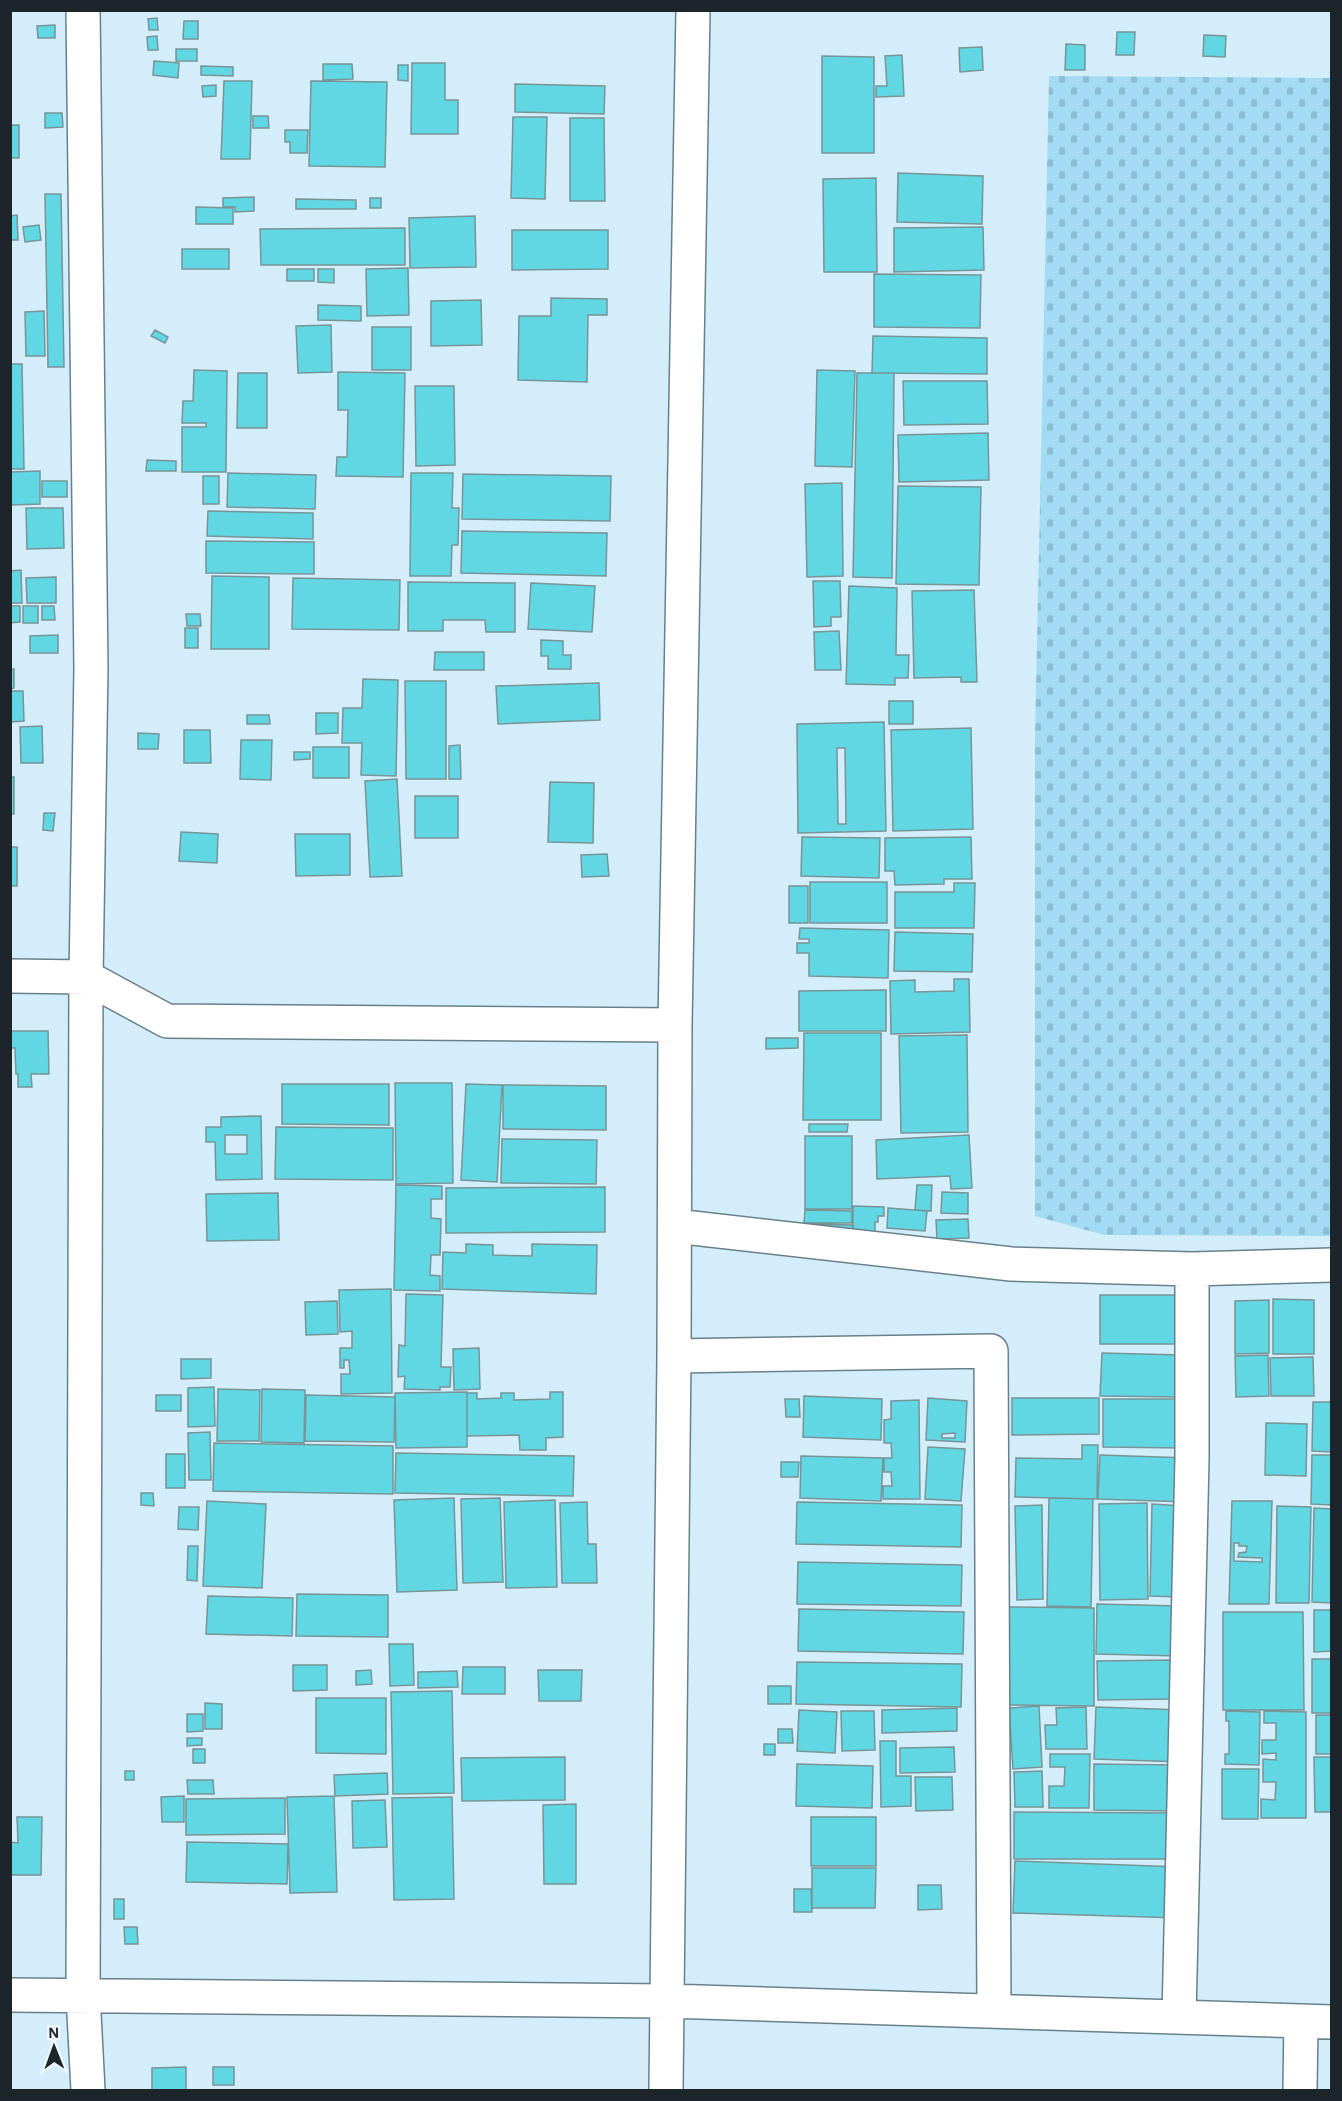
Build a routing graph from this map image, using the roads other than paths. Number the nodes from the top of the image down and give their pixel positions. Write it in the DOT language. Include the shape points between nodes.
graph roads {
  1 [pos="83,10"];
  2 [pos="693,10"];
  3 [pos="10,976"];
  4 [pos="86,977"];
  5 [pos="675,1025"];
  6 [pos="675,1226"];
  7 [pos="1332,1265"];
  8 [pos="1192,1269"];
  9 [pos="674,1356"];
  10 [pos="10,1995"];
  11 [pos="83,1995"];
  12 [pos="667,2001"];
  13 [pos="994,2011"];
  14 [pos="1179,2017"];
  15 [pos="1316,2022"];
  16 [pos="88,2091"];
  17 [pos="666,2091"];
  18 [pos="1300,2091"];
  1 -- 4 [label="street" via="91,668"];
  2 -- 5 [label="street"];
  3 -- 4 [label="street"];
  4 -- 5 [label="street" via="167,1022"];
  4 -- 11 [label="street"];
  5 -- 6 [label="street"];
  6 -- 8 [label="street" via="1011,1264"];
  6 -- 9 [label="street"];
  7 -- 8 [label="street"];
  8 -- 14 [label="street" via="1192,1459"];
  9 -- 12 [label="street"];
  9 -- 13 [label="street" via="991,1351"];
  10 -- 11 [label="street"];
  11 -- 12 [label="street"];
  11 -- 16 [label="street"];
  12 -- 13 [label="street"];
  12 -- 17 [label="street"];
  13 -- 14 [label="street"];
  14 -- 15 [label="street"];
  15 -- 18 [label="street"];
}
